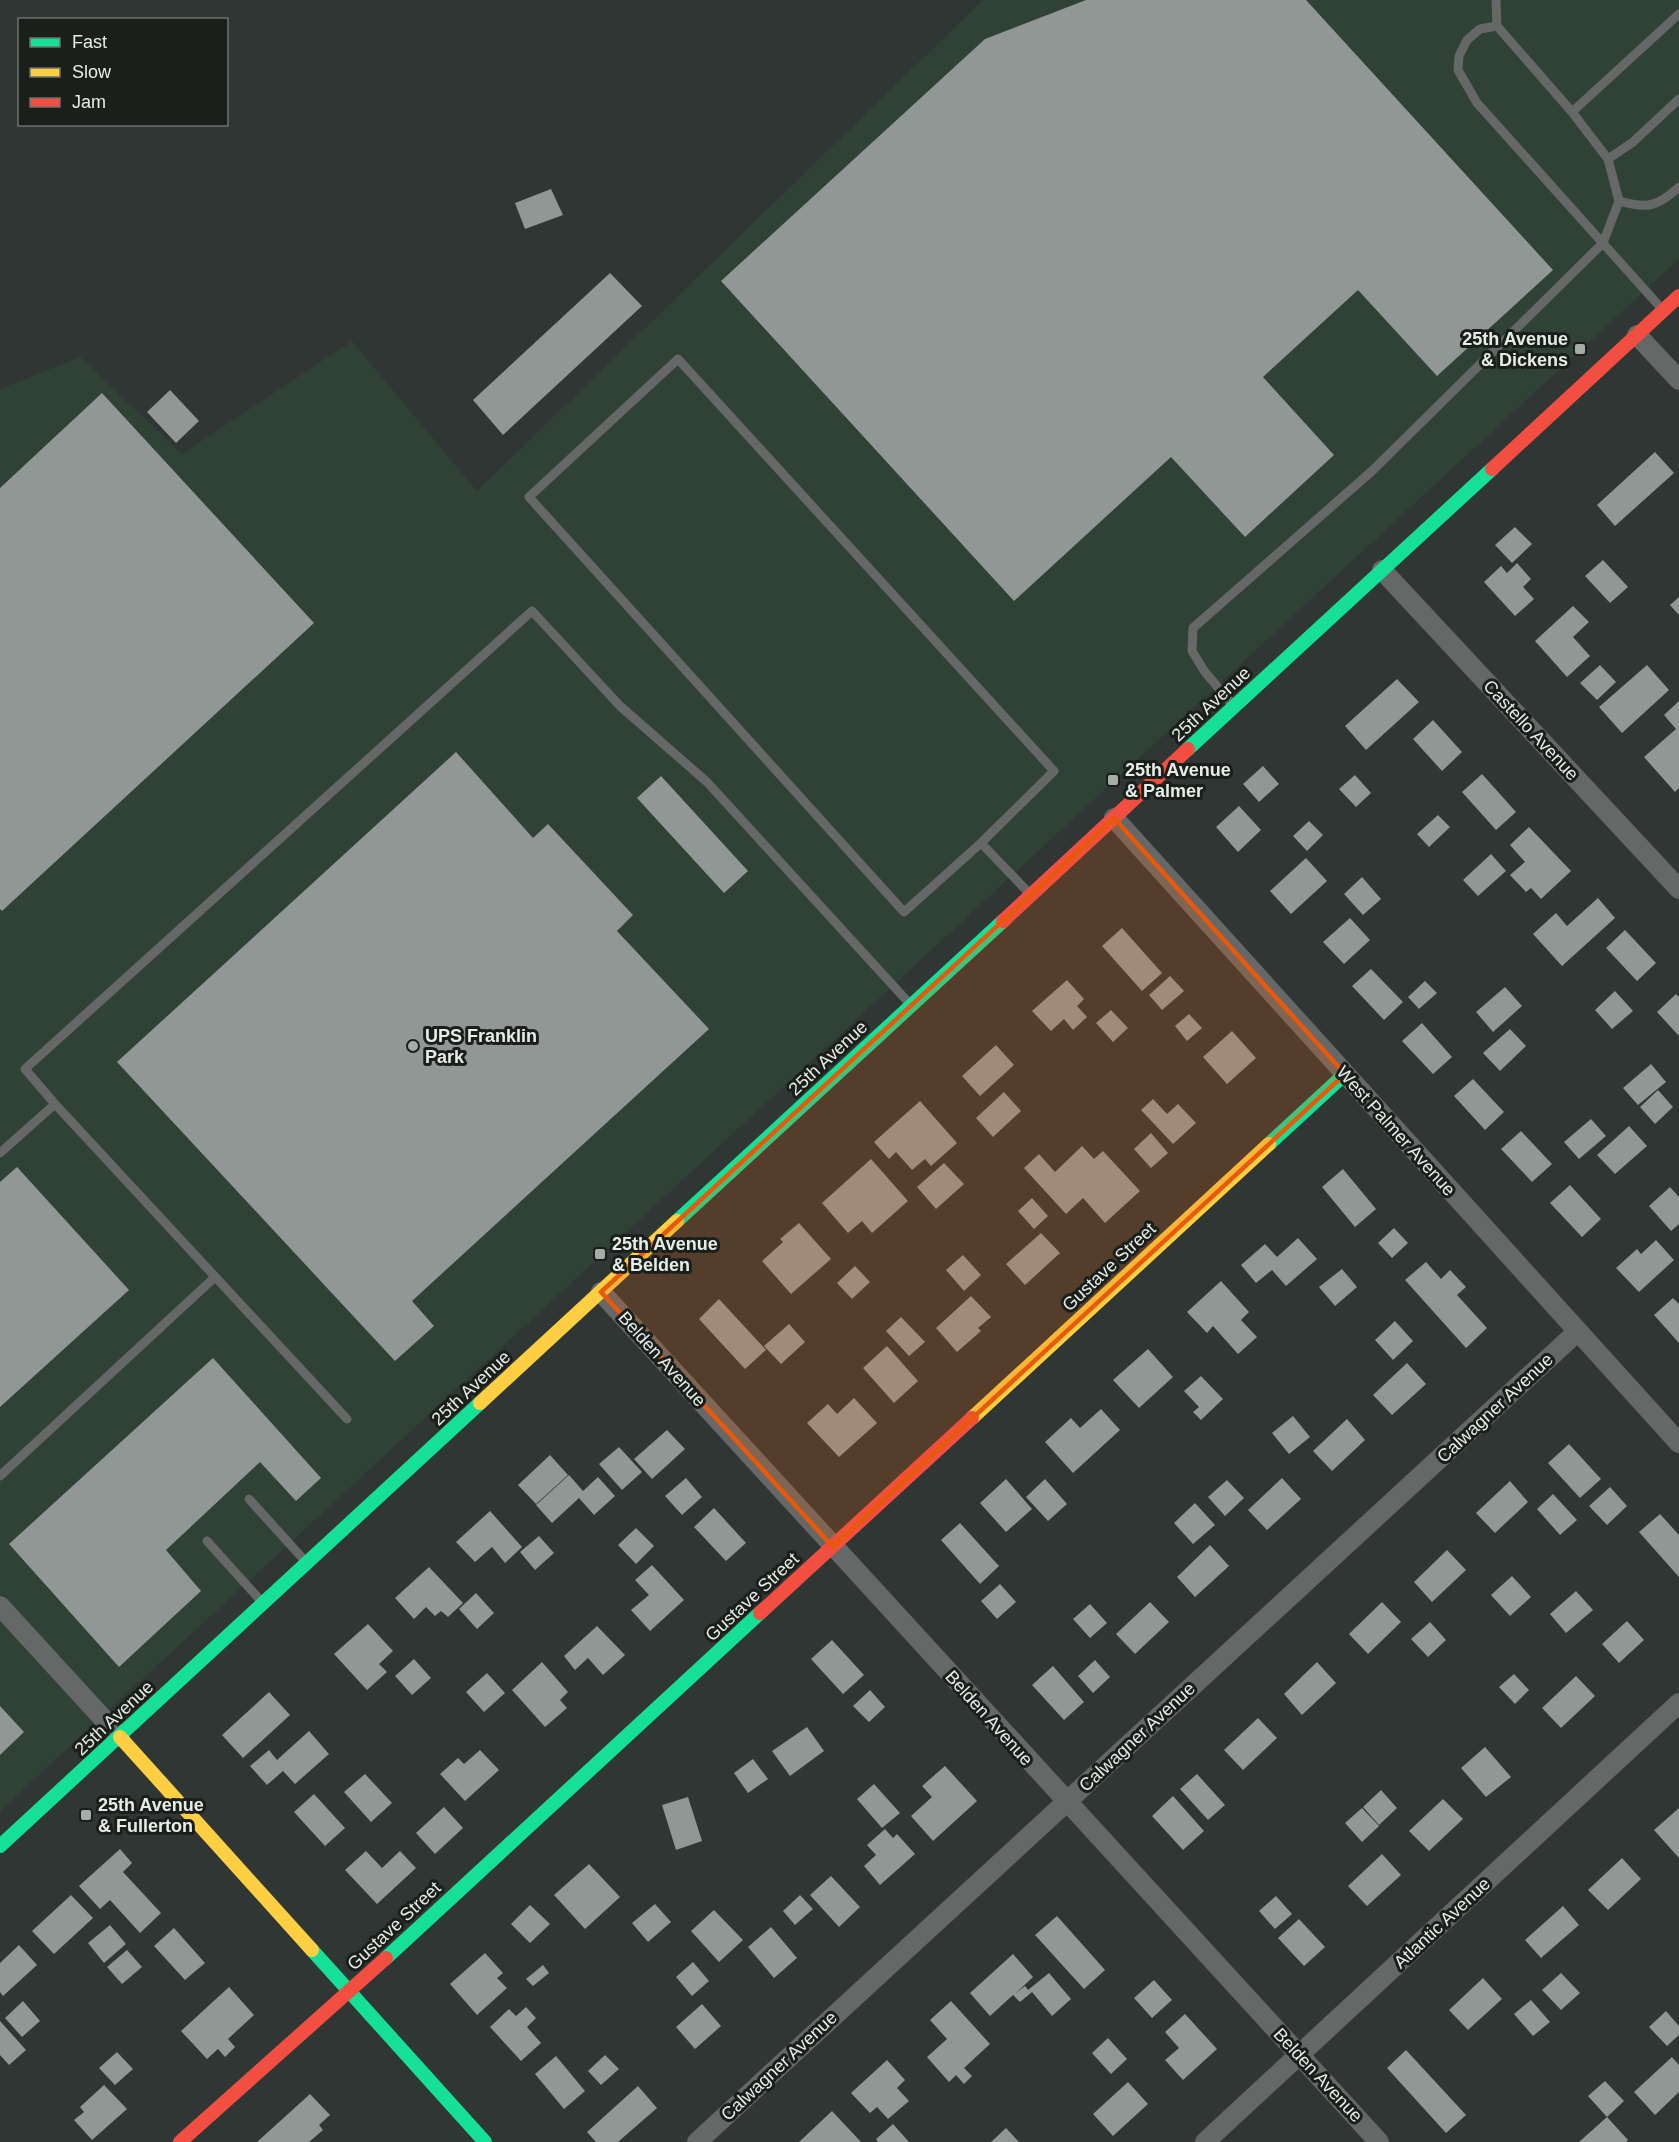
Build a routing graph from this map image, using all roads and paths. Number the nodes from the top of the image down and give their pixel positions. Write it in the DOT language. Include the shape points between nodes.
graph roads {
  1 [pos="1496,0"];
  2 [pos="1679,14"];
  3 [pos="1497,26"];
  4 [pos="1679,99"];
  5 [pos="1572,111"];
  6 [pos="1608,159"];
  7 [pos="1679,187"];
  8 [pos="1619,201"];
  9 [pos="1603,243"];
  10 [pos="1679,296"];
  11 [pos="1663,311"];
  12 [pos="1637,335"];
  13 [pos="1679,380"];
  14 [pos="1382,570"];
  15 [pos="1234,707"];
  16 [pos="1114,818"];
  17 [pos="981,843"];
  18 [pos="1679,889"];
  19 [pos="1031,895"];
  20 [pos="911,1005"];
  21 [pos="1345,1074"];
  22 [pos="55,1104"];
  23 [pos="0,1153"];
  24 [pos="215,1277"];
  25 [pos="601,1292"];
  26 [pos="1577,1332"];
  27 [pos="347,1419"];
  28 [pos="1679,1443"];
  29 [pos="0,1476"];
  30 [pos="249,1499"];
  31 [pos="207,1541"];
  32 [pos="833,1547"];
  33 [pos="307,1564"];
  34 [pos="264,1604"];
  35 [pos="0,1606"];
  36 [pos="1679,1703"];
  37 [pos="120,1737"];
  38 [pos="1066,1802"];
  39 [pos="0,1846"];
  40 [pos="349,1992"];
  41 [pos="1300,2055"];
  42 [pos="180,2142"];
  43 [pos="485,2142"];
  44 [pos="697,2142"];
  45 [pos="1205,2142"];
  46 [pos="1380,2142"];
  1 -- 3 [label="lane"];
  2 -- 5 [label="lane"];
  3 -- 5 [label="lane"];
  3 -- 9 [label="lane" via="1480,29 1467,40 1459,56 1458,70 1477,102"];
  4 -- 6 [label="lane"];
  5 -- 6 [label="lane"];
  6 -- 8 [label="lane"];
  7 -- 8 [label="lane" via="1655,204 1638,207"];
  8 -- 9 [label="lane"];
  9 -- 11 [label="lane"];
  9 -- 15 [label="lane" via="1372,471 1193,628 1192,651"];
  10 -- 11 [label="main road, 25th Avenue"];
  11 -- 12 [label="main road, 25th Avenue"];
  12 -- 13 [label="street"];
  12 -- 14 [label="main road, 25th Avenue"];
  14 -- 15 [label="main road, 25th Avenue"];
  14 -- 18 [label="street, Castello Avenue"];
  15 -- 16 [label="main road, 25th Avenue"];
  16 -- 19 [label="main road, 25th Avenue"];
  16 -- 21 [label="street, West Palmer Avenue"];
  17 -- 17 [label="lane" via="1054,771 678,359 529,497 904,912"];
  17 -- 19 [label="lane"];
  19 -- 20 [label="main road, 25th Avenue"];
  20 -- 22 [label="lane" via="707,782 620,706 532,611 25,1069"];
  20 -- 25 [label="main road, 25th Avenue"];
  21 -- 26 [label="street, West Palmer Avenue"];
  21 -- 32 [label="main road, Gustave Street"];
  22 -- 23 [label="lane"];
  22 -- 24 [label="lane"];
  24 -- 27 [label="lane"];
  24 -- 29 [label="lane"];
  25 -- 32 [label="street, Belden Avenue"];
  25 -- 33 [label="main road, 25th Avenue"];
  26 -- 28 [label="street, West Palmer Avenue"];
  26 -- 38 [label="street, Calwagner Avenue"];
  30 -- 33 [label="lane"];
  31 -- 34 [label="lane"];
  32 -- 38 [label="street, Belden Avenue"];
  32 -- 40 [label="main road, Gustave Street"];
  33 -- 34 [label="main road, 25th Avenue"];
  34 -- 37 [label="main road, 25th Avenue"];
  35 -- 37 [label="street"];
  36 -- 41 [label="street, Atlantic Avenue"];
  37 -- 39 [label="main road, 25th Avenue"];
  37 -- 40 [label="main road"];
  38 -- 41 [label="street, Belden Avenue"];
  38 -- 44 [label="street, Calwagner Avenue"];
  40 -- 42 [label="main road, Gustave Street"];
  40 -- 43 [label="main road"];
  41 -- 45 [label="street, Atlantic Avenue"];
  41 -- 46 [label="street, Belden Avenue"];
}
